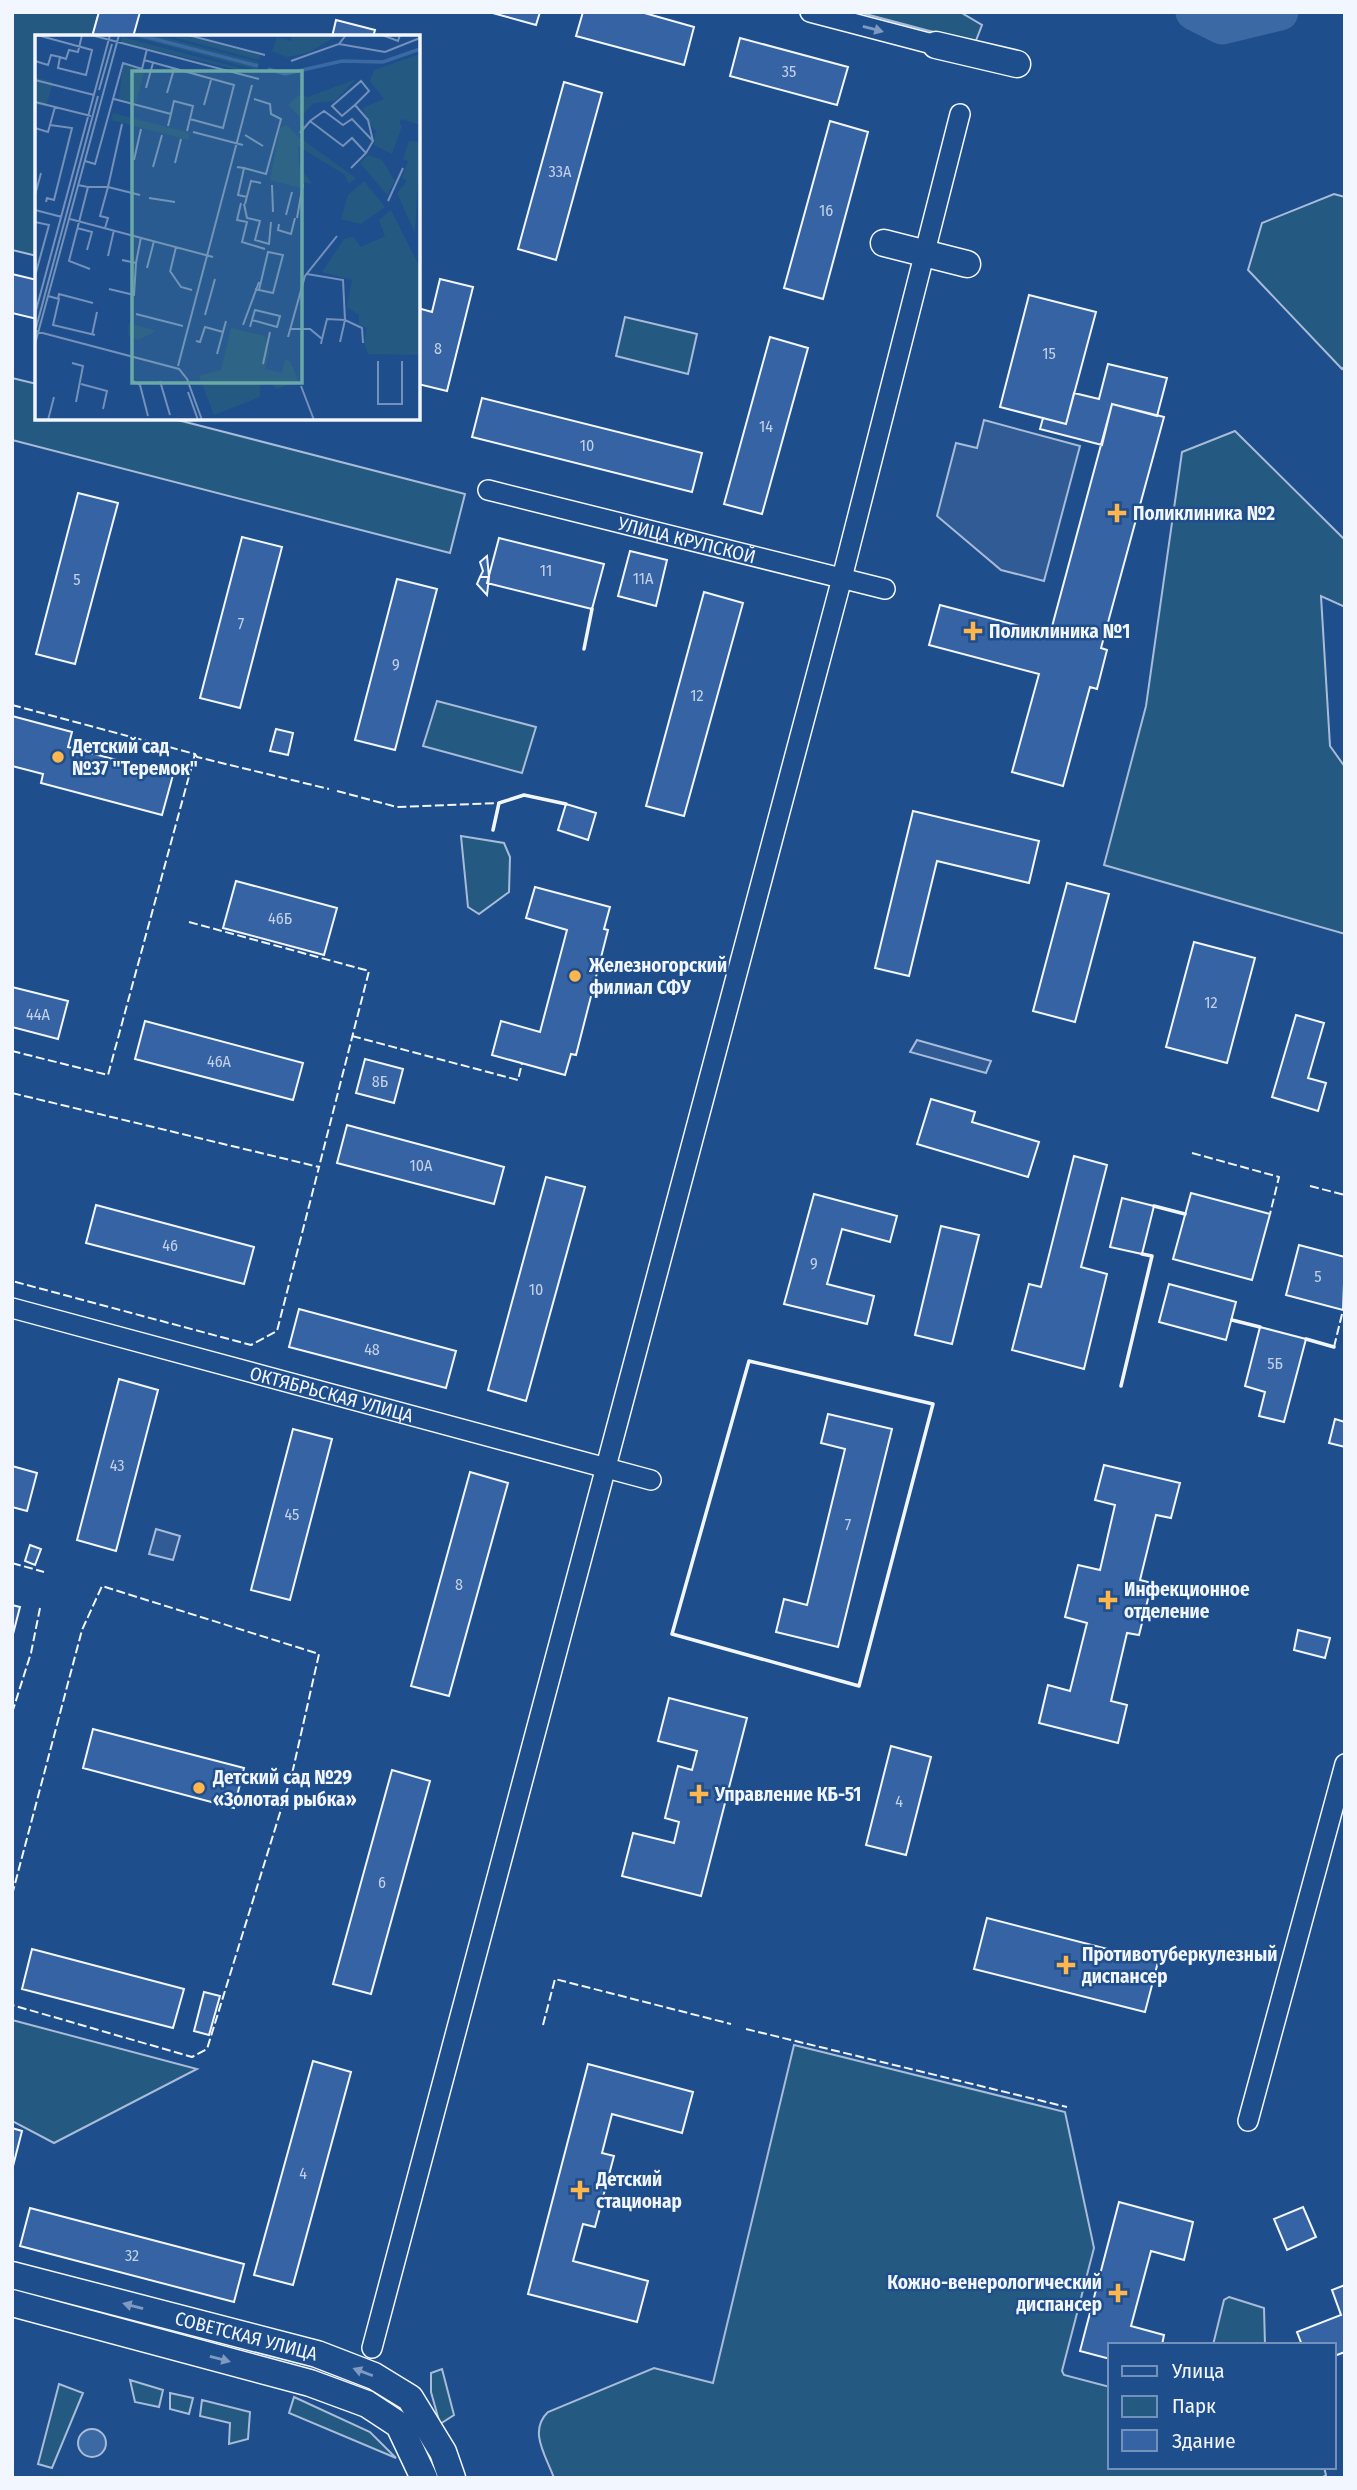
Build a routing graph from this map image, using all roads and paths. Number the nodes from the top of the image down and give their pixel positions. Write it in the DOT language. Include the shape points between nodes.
graph roads {
  1 [pos="810,12"];
  2 [pos="936,46"];
  3 [pos="1017,64"];
  4 [pos="960,114"];
  5 [pos="884,243"];
  6 [pos="924,253"];
  7 [pos="967,264"];
  8 [pos="488,489"];
  9 [pos="842,578"];
  10 [pos="885,589"];
  11 [pos="12,1308"];
  12 [pos="607,1468"];
  13 [pos="651,1480"];
  14 [pos="1345,1764"];
  15 [pos="1248,2121"];
  16 [pos="12,2275"];
  17 [pos="12,2303"];
  18 [pos="372,2348"];
  19 [pos="317,2354"];
  20 [pos="310,2383"];
  21 [pos="415,2390"];
  22 [pos="380,2413"];
  23 [pos="428,2464"];
  24 [pos="452,2478"];
  1 -- 2 [label="street, one-way"];
  2 -- 3 [label="main road"];
  4 -- 6 [label="street"];
  5 -- 6 [label="main road"];
  6 -- 7 [label="main road"];
  6 -- 9 [label="street"];
  8 -- 9 [label="street, УЛИЦА КРУПСКОЙ"];
  9 -- 10 [label="street, УЛИЦА КРУПСКОЙ"];
  9 -- 12 [label="street"];
  11 -- 12 [label="street, ОКТЯБРЬСКАЯ УЛИЦА"];
  12 -- 13 [label="street, ОКТЯБРЬСКАЯ УЛИЦА"];
  12 -- 18 [label="street"];
  14 -- 15 [label="street"];
  19 -- 16 [label="main road, СОВЕТСКАЯ УЛИЦА, one-way"];
  17 -- 20 [label="main road, СОВЕТСКАЯ УЛИЦА, one-way"];
  19 -- 20 [label="main road"];
  21 -- 19 [label="main road, СОВЕТСКАЯ УЛИЦА, one-way"];
  20 -- 22 [label="main road, СОВЕТСКАЯ УЛИЦА"];
  21 -- 22 [label="main road"];
  21 -- 23 [label="main road, СОВЕТСКАЯ УЛИЦА"];
  22 -- 23 [label="main road, СОВЕТСКАЯ УЛИЦА" via="399,2425"];
  23 -- 24 [label="main road"];
}
